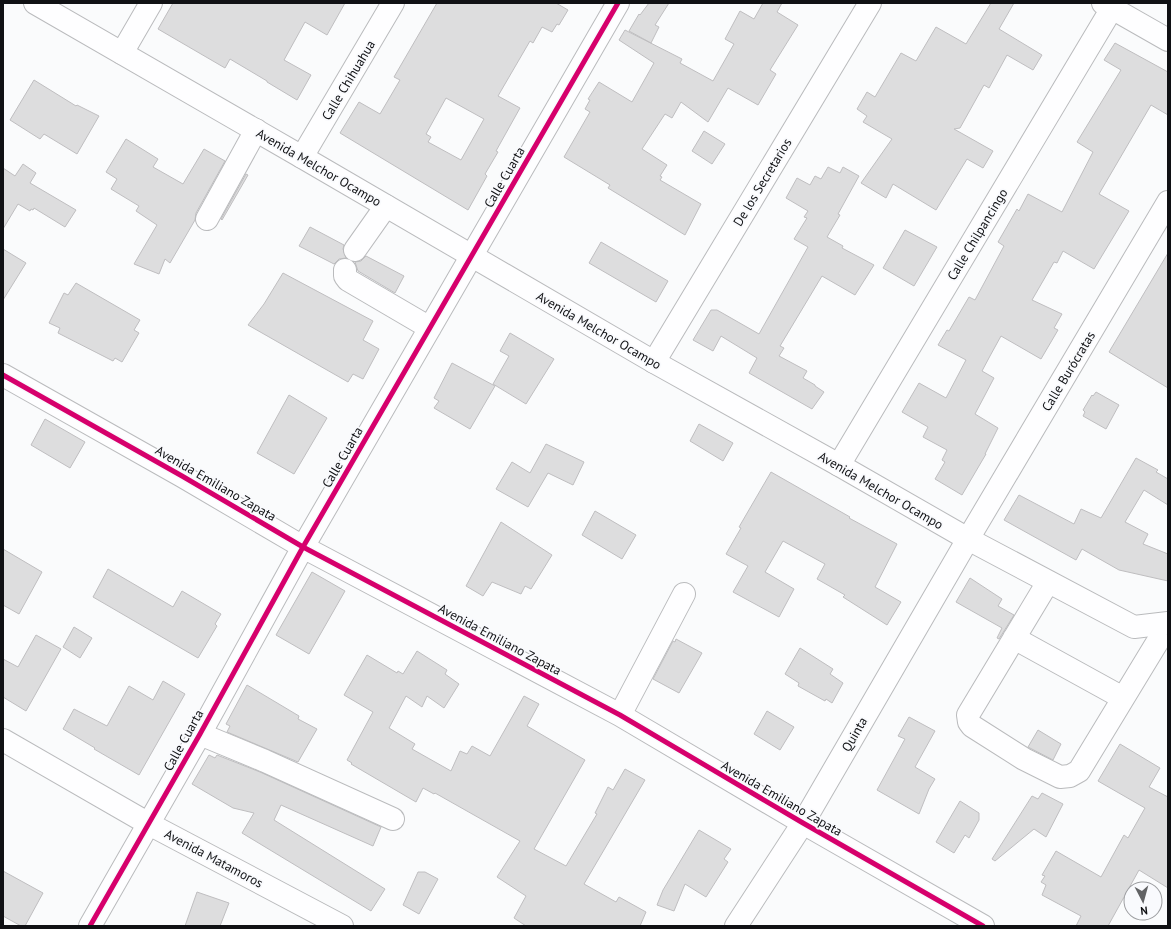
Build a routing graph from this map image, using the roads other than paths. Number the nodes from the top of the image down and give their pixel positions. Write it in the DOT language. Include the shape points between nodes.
graph roads {
  1 [pos="35,3"];
  2 [pos="151,3"];
  3 [pos="393,3"];
  4 [pos="618,3"];
  5 [pos="870,3"];
  6 [pos="1110,5"];
  7 [pos="1168,40"];
  8 [pos="122,53"];
  9 [pos="256,130"];
  10 [pos="302,157"];
  11 [pos="1168,202"];
  12 [pos="386,206"];
  13 [pos="207,219"];
  14 [pos="355,250"];
  15 [pos="471,255"];
  16 [pos="345,270"];
  17 [pos="430,328"];
  18 [pos="654,362"];
  19 [pos="3,375"];
  20 [pos="839,465"];
  21 [pos="968,540"];
  22 [pos="303,547"];
  23 [pos="1048,582"];
  24 [pos="684,594"];
  25 [pos="1165,637"];
  26 [pos="1014,638"];
  27 [pos="1123,698"];
  28 [pos="620,715"];
  29 [pos="200,734"];
  30 [pos="3,740"];
  31 [pos="393,819"];
  32 [pos="803,823"];
  33 [pos="149,824"];
  34 [pos="90,926"];
  35 [pos="342,926"];
  36 [pos="736,926"];
  37 [pos="983,926"];
  1 -- 8 [label="street, Avenida Melchor Ocampo"];
  2 -- 8 [label="street"];
  3 -- 10 [label="street, Calle Chihuahua"];
  4 -- 15 [label="street, Calle Cuarta"];
  5 -- 18 [label="street, De los Secretarios"];
  6 -- 7 [label="street"];
  6 -- 20 [label="street, Calle Chilpancingo"];
  8 -- 9 [label="street, Avenida Melchor Ocampo"];
  9 -- 10 [label="street, Avenida Melchor Ocampo"];
  9 -- 13 [label="street"];
  10 -- 12 [label="street, Avenida Melchor Ocampo"];
  11 -- 21 [label="street, Calle Burócratas"];
  12 -- 14 [label="street"];
  12 -- 15 [label="street, Avenida Melchor Ocampo"];
  15 -- 17 [label="street, Calle Cuarta"];
  15 -- 18 [label="street, Avenida Melchor Ocampo"];
  16 -- 17 [label="street" via="348,280"];
  17 -- 22 [label="street, Calle Cuarta"];
  18 -- 20 [label="street, Avenida Melchor Ocampo"];
  19 -- 22 [label="street, Avenida Emiliano Zapata"];
  20 -- 21 [label="street, Avenida Melchor Ocampo"];
  21 -- 23 [label="street, Avenida Melchor Ocampo"];
  21 -- 32 [label="street, Quinta"];
  22 -- 28 [label="street, Avenida Emiliano Zapata"];
  22 -- 29 [label="street, Calle Cuarta"];
  23 -- 25 [label="street, Avenida Melchor Ocampo" via="1134,627"];
  23 -- 26 [label="street"];
  24 -- 28 [label="street"];
  25 -- 27 [label="street"];
  26 -- 27 [label="street"];
  26 -- 27 [label="street" via="968,715 968,722 1024,759 1060,777 1070,776 1079,771"];
  28 -- 32 [label="street, Avenida Emiliano Zapata"];
  29 -- 31 [label="street"];
  29 -- 33 [label="street, Calle Cuarta"];
  30 -- 33 [label="street, Avenida Matamoros"];
  32 -- 36 [label="street, Quinta"];
  32 -- 37 [label="street, Avenida Emiliano Zapata"];
  33 -- 34 [label="street, Calle Cuarta"];
  33 -- 35 [label="street, Avenida Matamoros"];
}
